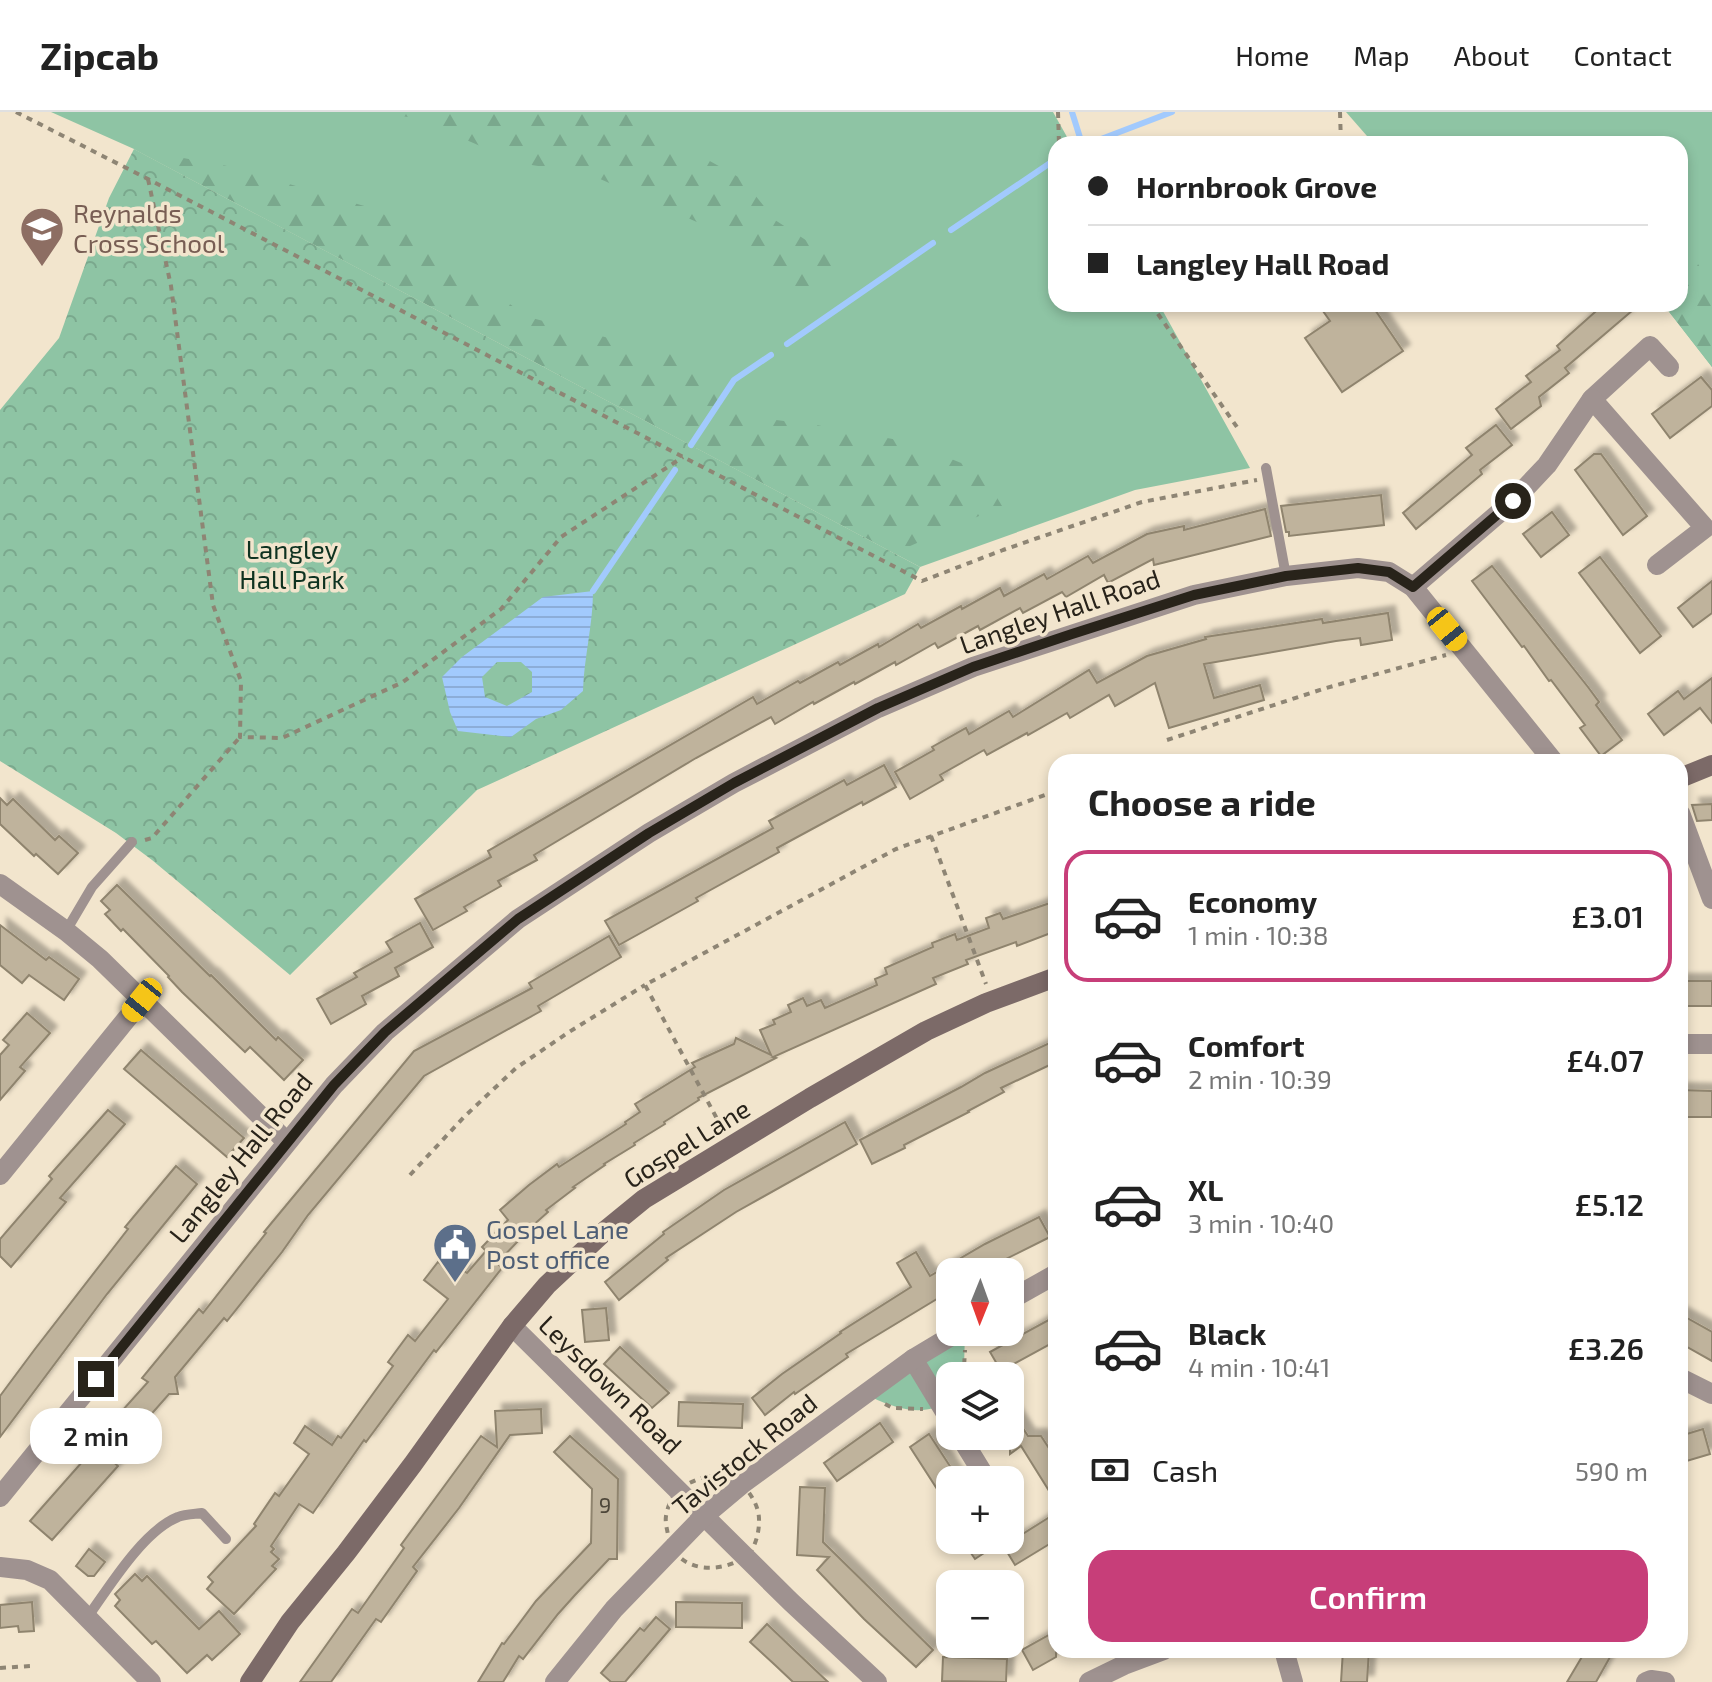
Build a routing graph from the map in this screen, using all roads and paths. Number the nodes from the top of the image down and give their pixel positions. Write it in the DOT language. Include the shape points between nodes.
graph roads {
  1 [pos="16,112"];
  2 [pos="1058,112"];
  3 [pos="1340,112"];
  4 [pos="1059,136"];
  5 [pos="1341,136"];
  6 [pos="148,179"];
  7 [pos="1157,312"];
  8 [pos="1669,367"];
  9 [pos="1592,399"];
  10 [pos="1239,430"];
  11 [pos="683,457"];
  12 [pos="1266,474"];
  13 [pos="1657,565"];
  14 [pos="1286,576"];
  15 [pos="1413,587"];
  16 [pos="1464,650"];
  17 [pos="240,737"];
  18 [pos="1167,740"];
  19 [pos="1548,754"];
  20 [pos="1712,765"];
  21 [pos="1688,775"];
  22 [pos="1048,794"];
  23 [pos="1688,834"];
  24 [pos="931,836"];
  25 [pos="132,842"];
  26 [pos="0,884"];
  27 [pos="1712,899"];
  28 [pos="66,931"];
  29 [pos="1048,980"];
  30 [pos="645,985"];
  31 [pos="142,1000"];
  32 [pos="992,1001"];
  33 [pos="1688,1044"];
  34 [pos="1712,1044"];
  35 [pos="287,1142"];
  36 [pos="731,1145"];
  37 [pos="0,1175"];
  38 [pos="410,1175"];
  39 [pos="1048,1279"];
  40 [pos="1024,1292"];
  41 [pos="512,1326"];
  42 [pos="943,1346"];
  43 [pos="913,1359"];
  44 [pos="1688,1382"];
  45 [pos="865,1394"];
  46 [pos="1712,1394"];
  47 [pos="936,1397"];
  48 [pos="936,1410"];
  49 [pos="0,1497"];
  50 [pos="705,1515"];
  51 [pos="226,1539"];
  52 [pos="0,1567"];
  53 [pos="87,1618"];
  54 [pos="1143,1658"];
  55 [pos="1286,1658"];
  56 [pos="31,1666"];
  57 [pos="0,1668"];
  58 [pos="151,1682"];
  59 [pos="250,1682"];
  60 [pos="555,1682"];
  61 [pos="877,1682"];
  62 [pos="1089,1682"];
  63 [pos="1293,1682"];
  64 [pos="1646,1682"];
  65 [pos="1665,1682"];
  1 -- 6 [label="path"];
  2 -- 4 [label="path"];
  3 -- 5 [label="path"];
  6 -- 11 [label="path"];
  6 -- 17 [label="path" via="171,286 213,605 241,681"];
  7 -- 10 [label="path"];
  8 -- 9 [label="street" via="1650,346"];
  9 -- 13 [label="street" via="1705,528"];
  9 -- 15 [label="street" via="1547,465 1513,501"];
  11 -- 12 [label="path" via="922,581 1142,502"];
  11 -- 17 [label="path" via="561,537 501,609 403,682 282,738"];
  12 -- 14 [label="lane"];
  14 -- 15 [label="street, Langley Hall Road" via="1358,568 1389,572"];
  14 -- 35 [label="street, Langley Hall Road" via="1194,595 973,667 878,708 734,783 518,919 385,1032"];
  15 -- 16 [label="street, Langley Hall Road"];
  16 -- 18 [label="path"];
  16 -- 19 [label="street, Langley Hall Road"];
  17 -- 25 [label="path" via="152,838"];
  20 -- 21 [label="street"];
  22 -- 24 [label="path"];
  23 -- 27 [label="street"];
  24 -- 30 [label="path" via="848,874"];
  24 -- 32 [label="path"];
  25 -- 28 [label="lane" via="92,887"];
  26 -- 28 [label="street"];
  28 -- 31 [label="street"];
  29 -- 32 [label="street, Gospel Lane"];
  30 -- 36 [label="path"];
  30 -- 38 [label="path" via="516,1068"];
  31 -- 35 [label="street"];
  31 -- 37 [label="street"];
  32 -- 36 [label="street, Gospel Lane" via="926,1031"];
  33 -- 34 [label="street"];
  35 -- 49 [label="street, Langley Hall Road"];
  36 -- 41 [label="street, Gospel Lane" via="615,1222 554,1277"];
  39 -- 40 [label="street"];
  41 -- 50 [label="street, Leysdown Road"];
  41 -- 59 [label="street, Gospel Lane"];
  42 -- 43 [label="street, Tavistock Road"];
  43 -- 45 [label="street, Tavistock Road"];
  43 -- 47 [label="street"];
  44 -- 46 [label="street"];
  45 -- 48 [label="path" via="893,1408"];
  45 -- 50 [label="street, Tavistock Road"];
  50 -- 60 [label="street, Tavistock Road" via="614,1609"];
  50 -- 61 [label="street, Leysdown Road"];
  51 -- 53 [label="lane" via="202,1513 179,1517 155,1531"];
  52 -- 53 [label="street" via="50,1580"];
  53 -- 58 [label="street"];
  54 -- 62 [label="street"];
  55 -- 63 [label="street"];
  56 -- 57 [label="path"];
  64 -- 65 [label="street"];
}
